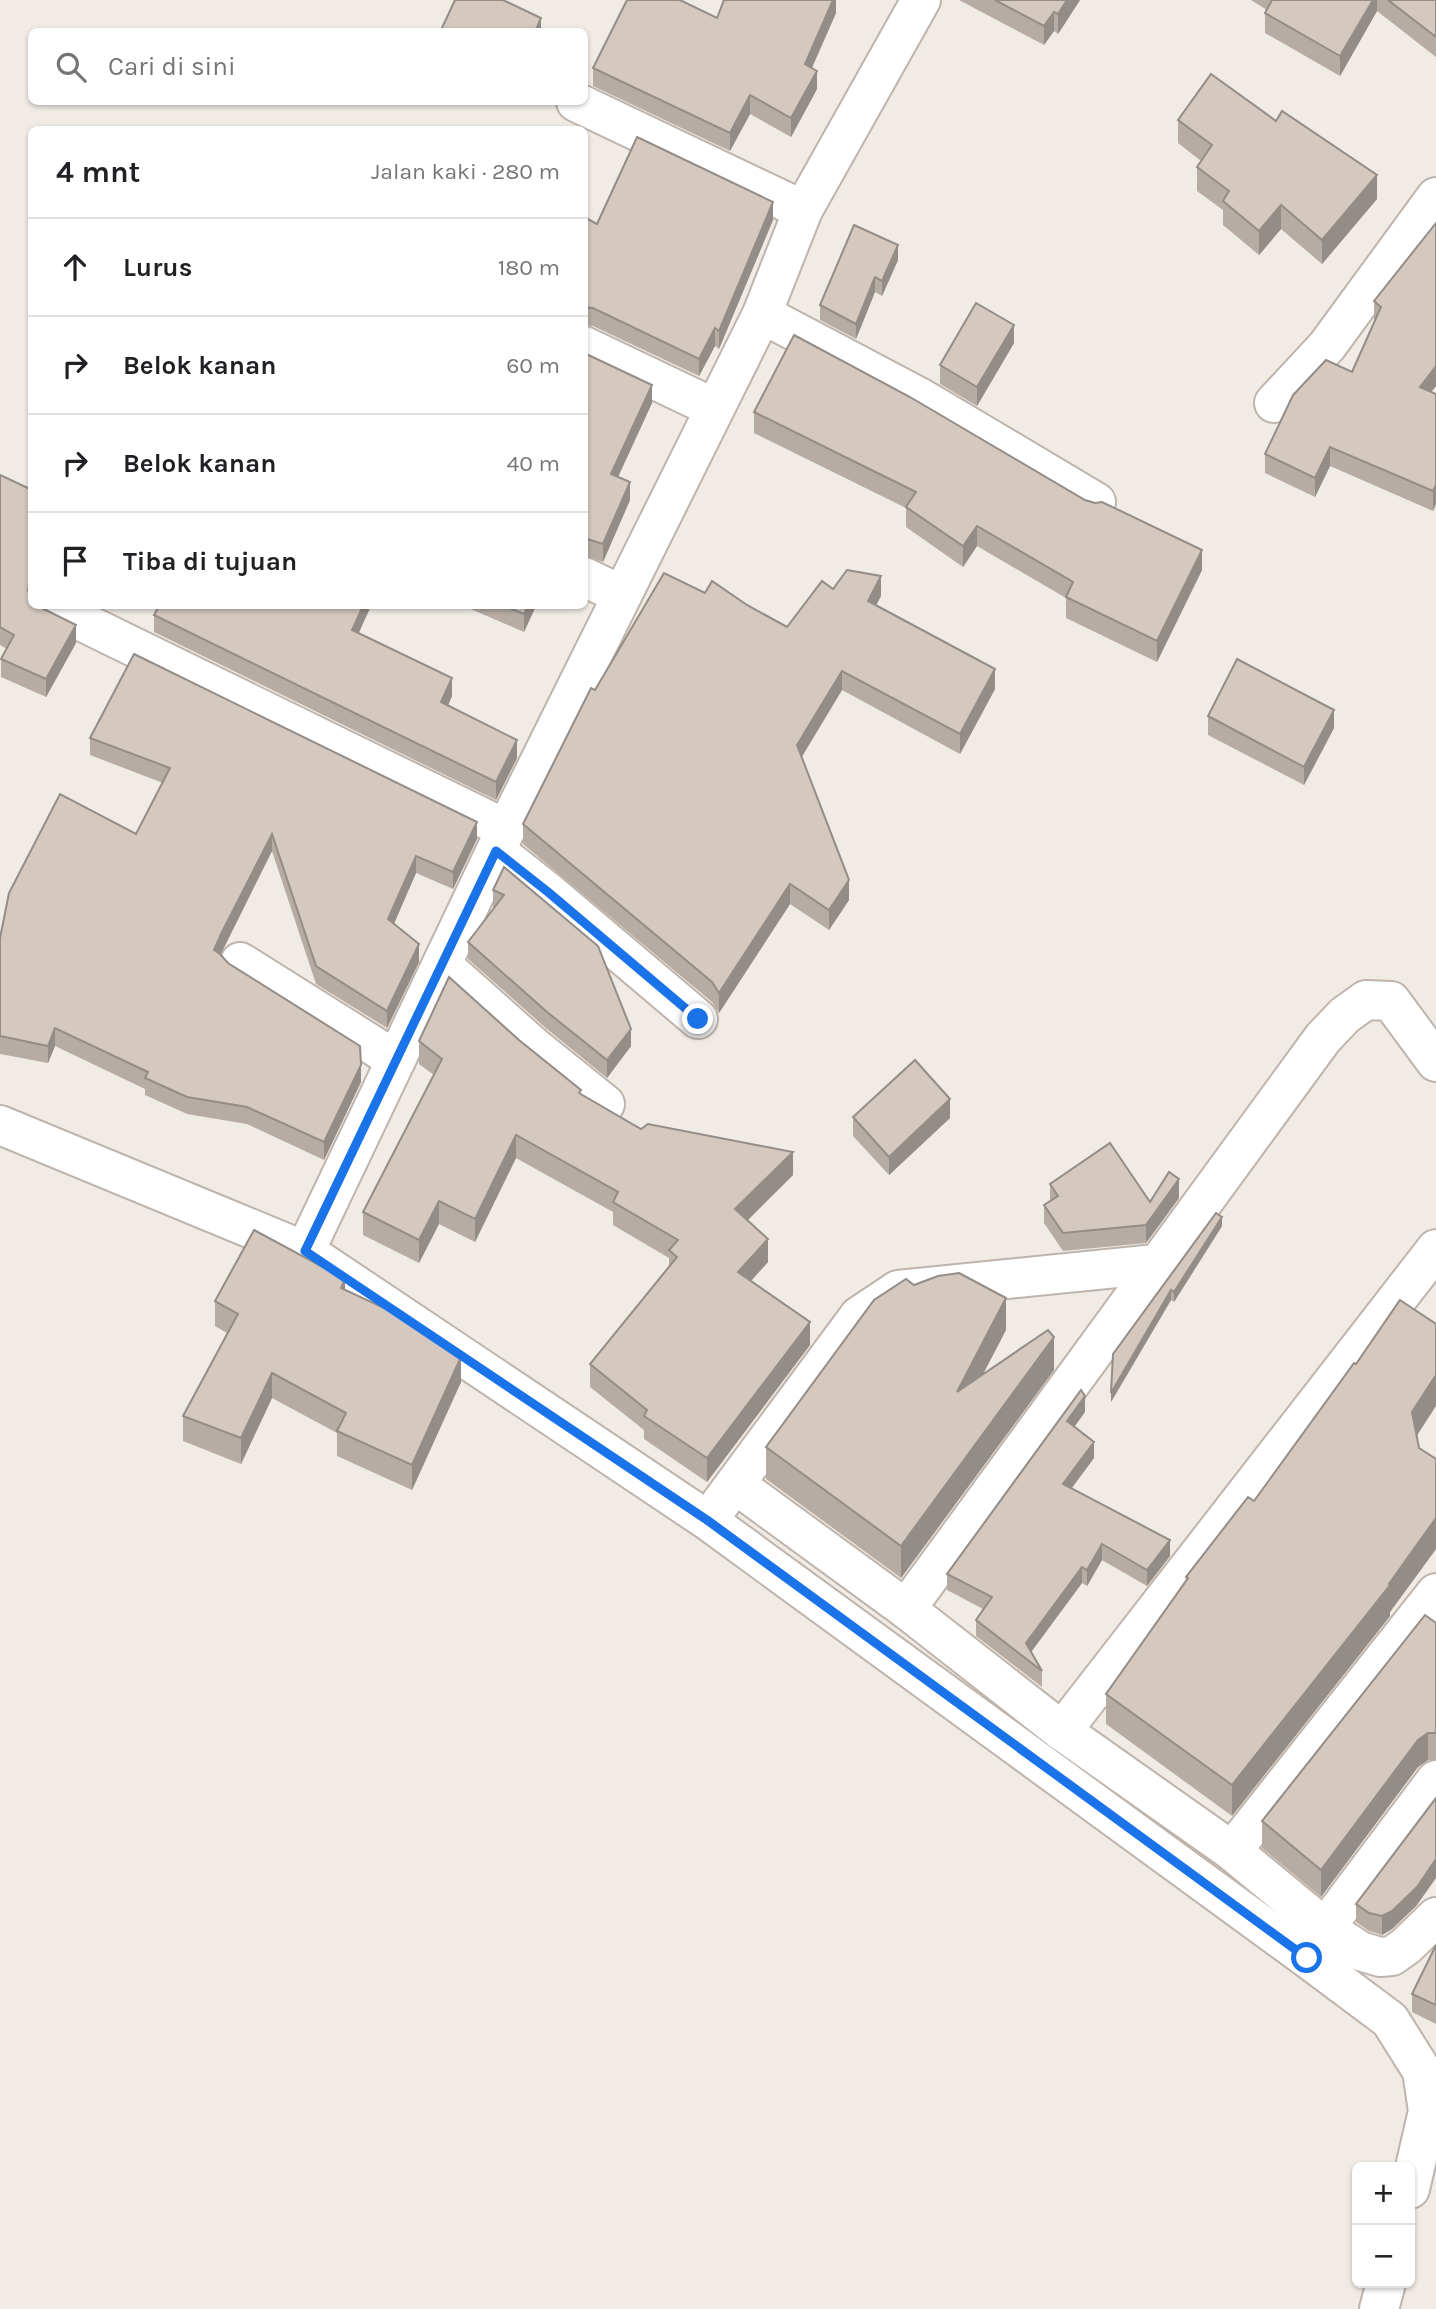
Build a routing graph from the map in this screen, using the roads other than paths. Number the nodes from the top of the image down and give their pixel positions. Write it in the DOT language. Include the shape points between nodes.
graph roads {
  1 [pos="920,0"];
  2 [pos="582,105"];
  3 [pos="1436,197"];
  4 [pos="803,210"];
  5 [pos="762,314"];
  6 [pos="588,348"];
  7 [pos="1274,403"];
  8 [pos="714,408"];
  9 [pos="1096,502"];
  10 [pos="588,579"];
  11 [pos="622,595"];
  12 [pos="56,609"];
  13 [pos="501,840"];
  14 [pos="240,962"];
  15 [pos="442,965"];
  16 [pos="698,1019"];
  17 [pos="396,1060"];
  18 [pos="1436,1062"];
  19 [pos="605,1104"];
  20 [pos="0,1125"];
  21 [pos="1436,1249"];
  22 [pos="305,1251"];
  23 [pos="1156,1264"];
  24 [pos="735,1484"];
  25 [pos="707,1520"];
  26 [pos="1436,1593"];
  27 [pos="906,1609"];
  28 [pos="1062,1731"];
  29 [pos="1436,1780"];
  30 [pos="1232,1851"];
  31 [pos="1436,1917"];
  32 [pos="1325,1928"];
  33 [pos="1415,2167"];
  34 [pos="1385,2288"];
  35 [pos="1379,2309"];
  1 -- 4 [label="street"];
  2 -- 4 [label="street"];
  3 -- 7 [label="street" via="1327,346"];
  4 -- 5 [label="street"];
  5 -- 8 [label="street"];
  5 -- 9 [label="street" via="922,398"];
  6 -- 8 [label="street"];
  8 -- 11 [label="street"];
  10 -- 11 [label="street"];
  11 -- 13 [label="street"];
  12 -- 13 [label="street"];
  13 -- 15 [label="street"];
  13 -- 16 [label="street" via="548,892"];
  14 -- 17 [label="street"];
  15 -- 17 [label="street"];
  15 -- 19 [label="street"];
  17 -- 22 [label="street"];
  18 -- 23 [label="street" via="1391,1002 1366,1000 1345,1015 1323,1038"];
  20 -- 22 [label="street"];
  21 -- 28 [label="street"];
  22 -- 25 [label="street"];
  23 -- 24 [label="street" via="898,1290 859,1316"];
  23 -- 27 [label="street"];
  24 -- 25 [label="street"];
  24 -- 27 [label="street"];
  25 -- 33 [label="street" via="1390,2021 1422,2071 1428,2111"];
  26 -- 30 [label="street"];
  27 -- 28 [label="street"];
  28 -- 30 [label="street"];
  29 -- 32 [label="street"];
  30 -- 32 [label="street"];
  31 -- 32 [label="street" via="1392,1956 1360,1951"];
  34 -- 35 [label="street"];
}
